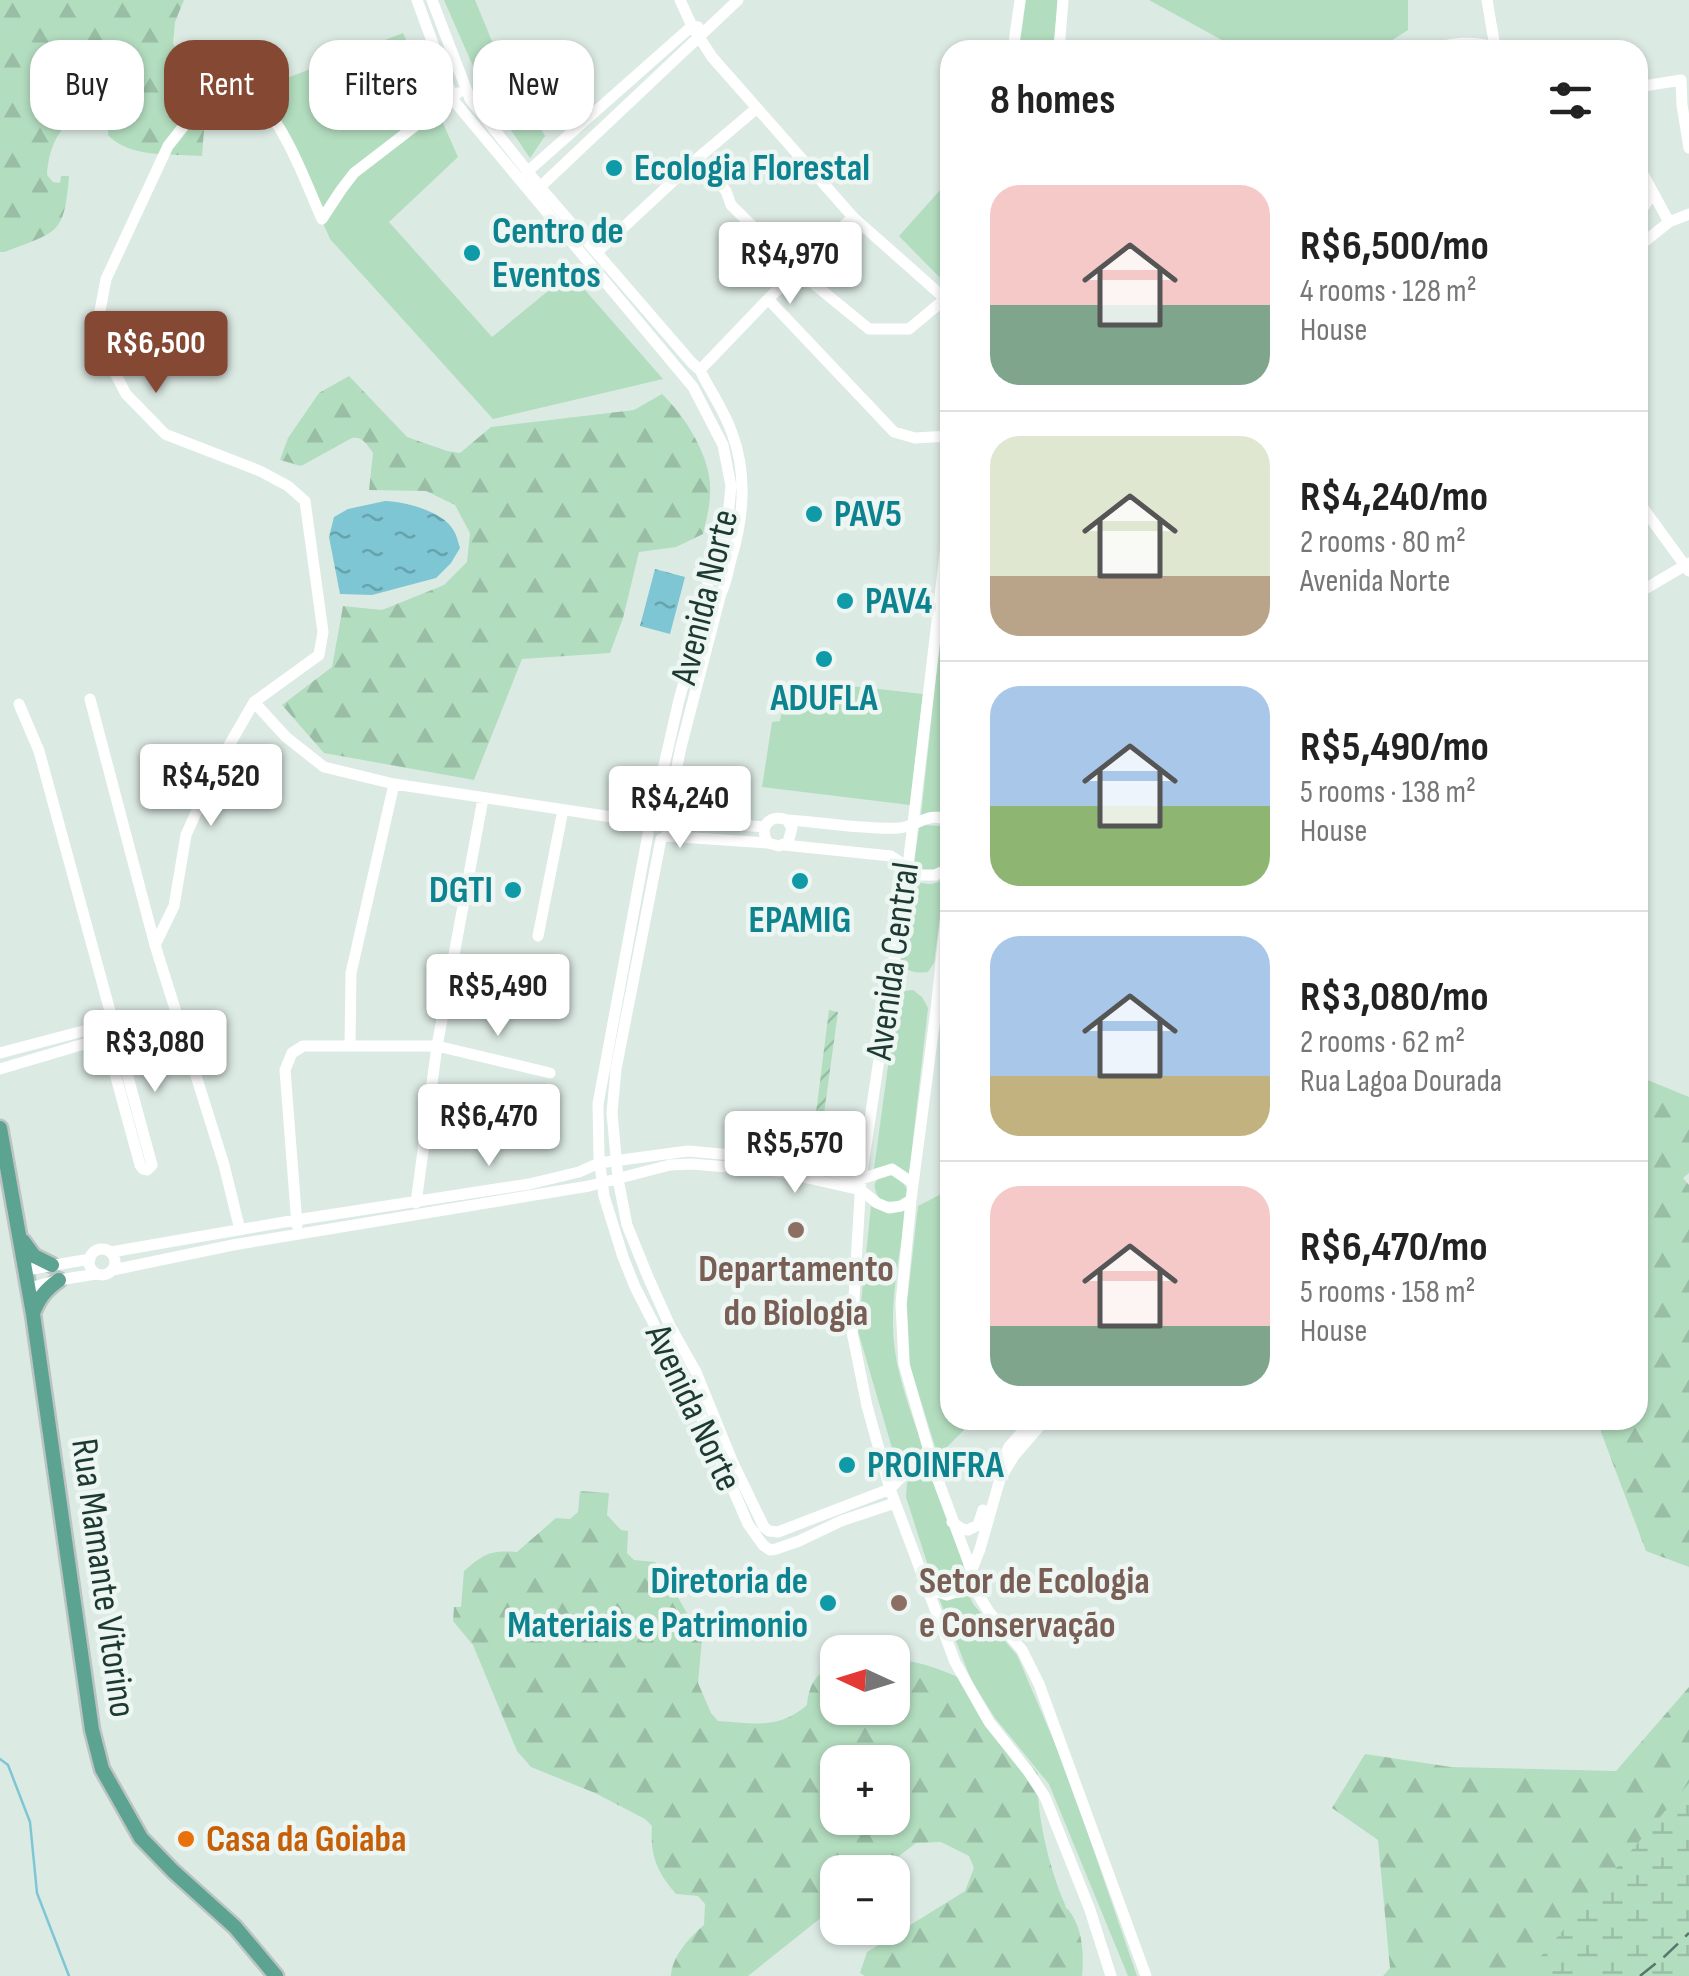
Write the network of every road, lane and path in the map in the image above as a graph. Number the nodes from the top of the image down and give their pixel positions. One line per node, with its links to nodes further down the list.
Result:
1 (417, 0): 9 (street, Avenida Norte)
2 (432, 0): 14 (street, Avenida Norte)
3 (680, 0): 8 (street)
4 (738, 0): 8 (street)
5 (1020, 0): 10 (street)
6 (1064, 0): 11 (street)
7 (1487, 0): 12 (street)
8 (695, 32): 17 (street); 18 (street); 19 (street)
9 (431, 40)
10 (1014, 40)
11 (1061, 40)
12 (1494, 40)
13 (1648, 85): 21 (street)
14 (465, 87): 15 (street); 23 (street, Avenida Norte)
15 (453, 96)
16 (453, 98): 38 (street, Avenida Norte)
17 (603, 105): 19 (street); 23 (street)
18 (757, 108): 22 (street); 29 (street)
19 (614, 117): 25 (street)
20 (409, 130): 48 (street)
21 (1689, 148)
22 (698, 158): 32 (street); 33 (street)
23 (527, 172): 25 (street, Avenida Norte)
24 (1648, 185): 26 (street)
25 (540, 187): 32 (street, Avenida Norte)
26 (1652, 192): 27 (street); 30 (street)
27 (1648, 199)
28 (1689, 214): 30 (street)
29 (853, 217): 33 (street); 34 (street)
30 (1669, 222): 31 (street)
31 (1648, 240)
32 (598, 252): 37 (street, Avenida Norte)
33 (798, 270): 35 (street); 36 (street)
34 (940, 294)
35 (768, 300): 37 (street); 40 (street)
36 (940, 307)
37 (699, 370): 38 (street); 39 (street); 43 (street, Avenida Norte)
38 (683, 375): 39 (street, Avenida Norte)
39 (692, 387): 43 (street, Avenida Norte)
40 (940, 437)
41 (1648, 514): 42 (street)
42 (1688, 567): 44 (street)
43 (720, 576): 45 (street, Avenida Norte)
44 (1648, 589)
45 (714, 592): 53 (street, Avenida Norte); 56 (street, Avenida Norte)
46 (940, 613): 57 (street, Avenida Central)
47 (90, 699): 65 (street)
48 (254, 702): 50 (street); 65 (street)
49 (19, 704): 67 (street)
50 (394, 784): 51 (street); 69 (street)
51 (483, 799): 52 (street); 70 (street)
52 (562, 810): 56 (street); 64 (street)
53 (668, 817): 56 (street); 58 (street); 59 (street)
54 (940, 818): 57 (street)
55 (787, 820): 57 (street); 58 (street); 61 (street)
56 (649, 823): 59 (street); 77 (street, Avenida Norte)
57 (913, 824): 62 (street, Avenida Central)
58 (764, 827): 60 (street)
59 (664, 837): 60 (street); 76 (street, Avenida Norte)
60 (768, 842): 61 (street)
61 (784, 845): 62 (street)
62 (908, 866): 63 (street); 82 (street, Avenida Central)
63 (940, 874)
64 (538, 936)
65 (155, 946): 87 (street)
66 (940, 972): 81 (street, Avenida Central)
67 (110, 1030): 67 (street); 68 (street); 72 (street)
68 (27, 1046): 71 (street); 72 (street)
69 (350, 1046): 70 (street); 86 (street)
70 (437, 1046): 74 (street); 85 (street)
71 (0, 1053)
72 (30, 1060): 73 (street)
73 (0, 1069)
74 (550, 1073)
75 (0, 1128): 83 (main road, Rua Mamante Vitorino)
76 (617, 1161): 77 (street); 79 (street, Avenida Norte); 82 (street)
77 (600, 1163): 80 (street, Avenida Norte); 85 (street)
78 (0, 1168): 83 (street)
79 (618, 1179): 80 (street); 82 (street); 102 (street, Avenida Norte)
80 (602, 1183): 88 (street); 103 (street, Avenida Norte)
81 (914, 1183): 82 (street); 84 (street, Avenida Central)
82 (861, 1184): 84 (street); 102 (street, Avenida Central)
83 (11, 1190): 89 (main road, Rua Mamante Vitorino)
84 (911, 1200): 101 (street, Avenida Central)
85 (416, 1203): 86 (street)
86 (296, 1220): 87 (street); 88 (street)
87 (240, 1230): 90 (street)
88 (297, 1234): 94 (street)
89 (20, 1237): 92 (main road); 93 (main road, Rua Mamante Vitorino)
90 (111, 1252): 91 (street); 94 (street)
91 (90, 1259): 92 (street); 95 (street)
92 (52, 1264): 93 (street)
93 (26, 1270): 97 (main road, Rua Mamante Vitorino)
94 (113, 1270): 95 (street)
95 (96, 1274): 96 (street)
96 (58, 1280): 97 (street); 98 (main road)
97 (29, 1288): 98 (main road, Rua Mamante Vitorino)
98 (33, 1314): 107 (main road, Rua Mamante Vitorino)
99 (1023, 1430): 104 (street)
100 (1036, 1430): 105 (street)
101 (935, 1472): 102 (street); 104 (street, Avenida Central)
102 (890, 1488): 103 (street, Avenida Central)
103 (895, 1503): 106 (street, Avenida Central)
104 (952, 1522): 105 (street, Avenida Central)
105 (971, 1569): 106 (street); 109 (street, Avenida Central)
106 (929, 1589): 108 (street, Avenida Central)
107 (276, 1976)
108 (1111, 1976)
109 (1146, 1976)

